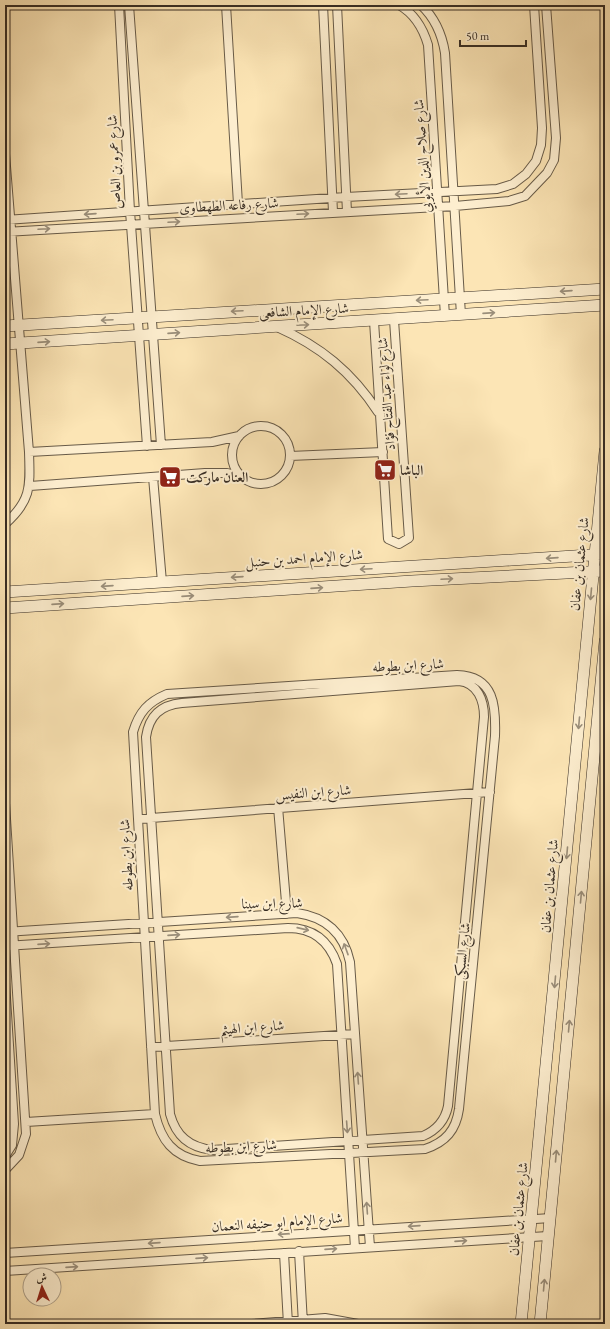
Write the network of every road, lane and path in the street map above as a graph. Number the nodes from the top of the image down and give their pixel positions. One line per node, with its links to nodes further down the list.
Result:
1 (119, 5): 21 (street, شارع عمرو بن العاص)
2 (129, 5): 20 (street, شارع عمرو بن العاص)
3 (226, 5): 17 (street)
4 (323, 5): 16 (street)
5 (337, 5): 15 (street)
6 (400, 5): 14 (street, شارع صلاح الدين الأيوبي)
7 (421, 5): 13 (street)
8 (534, 5): 11 (street, شارع رفاعه الطهطاوى)
9 (546, 5): 10 (street, شارع رفاعه الطهطاوى)
10 (554, 99): 11 (street); 18 (street, شارع رفاعه الطهطاوى)
11 (540, 100): 13 (street, شارع رفاعه الطهطاوى)
12 (5, 154): 24 (street)
13 (454, 192): 14 (street, شارع رفاعه الطهطاوى); 18 (street)
14 (438, 193): 15 (street, شارع رفاعه الطهطاوى, one-way to 15); 19 (street, شارع صلاح الدين الأيوبي)
15 (346, 197): 16 (street, شارع رفاعه الطهطاوى); 23 (street)
16 (332, 198): 17 (street, شارع رفاعه الطهطاوى); 22 (street)
17 (238, 204): 20 (street, شارع رفاعه الطهطاوى)
18 (455, 206): 19 (street, شارع رفاعه الطهطاوى); 29 (street)
19 (438, 207): 23 (street, شارع رفاعه الطهطاوى); 30 (street, شارع صلاح الدين الأيوبي)
20 (143, 211): 21 (street, شارع رفاعه الطهطاوى); 26 (street, شارع عمرو بن العاص)
21 (130, 212): 24 (street, شارع رفاعه الطهطاوى, one-way to 24); 25 (street, شارع عمرو بن العاص)
22 (333, 212): 23 (street, شارع رفاعه الطهطاوى); 26 (street, شارع رفاعه الطهطاوى, one-way to 22)
23 (346, 212)
24 (8, 220): 27 (street)
25 (131, 224): 26 (street, شارع رفاعه الطهطاوى); 27 (street, شارع رفاعه الطهطاوى, one-way to 25); 35 (street, شارع عمرو بن العاص)
26 (144, 224): 33 (street, شارع عمرو بن العاص)
27 (8, 231): 38 (street)
28 (605, 288): 29 (street, شارع الإمام الشافعى, one-way to 29)
29 (460, 298): 30 (street, شارع الإمام الشافعى); 32 (street)
30 (444, 299): 33 (street, شارع الإمام الشافعى, one-way to 33); 34 (street, شارع صلاح الدين الأيوبي)
31 (605, 305): 32 (street, شارع الإمام الشافعى, one-way to 31)
32 (461, 315): 34 (street, شارع الإمام الشافعى)
33 (151, 316): 35 (street, شارع الإمام الشافعى); 41 (street, شارع عمرو بن العاص)
34 (445, 316): 36 (street, شارع الإمام الشافعى)
35 (138, 318): 38 (street, شارع الإمام الشافعى, one-way to 38); 42 (street, شارع عمرو بن العاص)
36 (394, 320): 37 (street, شارع الإمام الشافعى); 51 (street, شارع لواء عبد الفتاح فؤاد)
37 (374, 321): 40 (street, شارع الإمام الشافعى, one-way to 37); 45 (street, شارع لواء عبد الفتاح فؤاد)
38 (18, 325): 39 (street, شارع الإمام الشافعى); 44 (street)
39 (5, 326)
40 (276, 326): 41 (street, شارع الإمام الشافعى, one-way to 40); 45 (street)
41 (153, 335): 42 (street, شارع الإمام الشافعى); 47 (street, شارع عمرو بن العاص)
42 (139, 336): 44 (street, شارع الإمام الشافعى, one-way to 42); 48 (street, شارع عمرو بن العاص)
43 (5, 342): 44 (street, شارع الإمام الشافعى)
44 (19, 343): 50 (street)
45 (379, 413): 51 (street, شارع لواء عبد الفتاح فؤاد)
46 (239, 436): 47 (street); 52 (street); 54 (street)
47 (161, 445): 48 (street)
48 (147, 446): 50 (street)
49 (605, 451): 57 (street, شارع عثمان بن عفان)
50 (29, 452): 55 (street)
51 (383, 452): 52 (street)
52 (290, 456): 54 (street)
53 (153, 476): 54 (street); 55 (street); 63 (street)
54 (243, 477)
55 (30, 486): 56 (street)
56 (5, 524)
57 (600, 555): 58 (street, شارع الإمام احمد بن حنبل, one-way to 58); 61 (street, شارع عثمان بن عفان)
58 (411, 567): 59 (street, شارع الإمام احمد بن حنبل); 62 (street)
59 (391, 568): 63 (street, شارع الإمام احمد بن حنبل, one-way to 63); 64 (street)
60 (605, 571): 61 (street)
61 (593, 572): 62 (street, one-way to 61); 106 (street, شارع عثمان بن عفان, one-way to 106)
62 (412, 581): 64 (street)
63 (162, 582): 65 (street, شارع الإمام احمد بن حنبل, one-way to 65)
64 (392, 582): 67 (street, one-way to 64)
65 (36, 590): 66 (street, شارع الإمام احمد بن حنبل); 67 (street)
66 (5, 592)
67 (36, 606): 68 (street)
68 (5, 608)
69 (605, 641): 107 (street, one-way to 69)
70 (318, 683): 71 (street, شارع ابن بطوطه); 73 (street); 80 (street, شارع ابن بطوطه)
71 (481, 683): 74 (street, شارع السبكى)
72 (475, 689): 73 (street, شارع ابن بطوطه); 75 (street, شارع السبكى)
73 (318, 692): 79 (street, شارع ابن بطوطه)
74 (490, 792): 75 (street, شارع ابن النفيس); 103 (street, شارع السبكى)
75 (477, 793): 77 (street, شارع ابن النفيس); 100 (street, شارع السبكى)
76 (5, 803): 78 (street)
77 (278, 807): 79 (street, شارع ابن النفيس); 82 (street)
78 (6, 818): 81 (street)
79 (150, 818): 80 (street, شارع ابن النفيس); 83 (street, شارع ابن بطوطه)
80 (138, 819): 84 (street, شارع ابن بطوطه)
81 (6, 827): 85 (street)
82 (287, 914): 83 (street, شارع ابن سينا, one-way to 83); 91 (street, شارع ابن سينا, one-way to 82)
83 (157, 922): 84 (street, شارع ابن سينا); 86 (street, شارع ابن بطوطه)
84 (143, 923): 85 (street, شارع ابن سينا); 87 (street, شارع ابن بطوطه)
85 (9, 932): 89 (street)
86 (158, 936): 87 (street, شارع ابن سينا); 92 (street, شارع ابن سينا, one-way to 92); 93 (street, شارع ابن بطوطه)
87 (144, 937): 89 (street, شارع ابن سينا, one-way to 87); 94 (street, شارع ابن بطوطه)
88 (5, 946): 89 (street, شارع ابن سينا)
89 (14, 946): 95 (street)
90 (5, 982): 96 (street)
91 (355, 1034): 92 (street, شارع ابن الهيثم); 100 (street, شارع ابن سينا, one-way to 91)
92 (341, 1035): 93 (street, شارع ابن الهيثم); 101 (street, شارع ابن سينا, one-way to 101)
93 (165, 1046): 94 (street, شارع ابن الهيثم); 101 (street, شارع ابن بطوطه)
94 (151, 1047): 98 (street, شارع ابن بطوطه)
95 (21, 1050): 96 (street); 97 (street)
96 (7, 1057): 97 (street); 104 (street)
97 (22, 1061): 99 (street)
98 (155, 1114): 99 (street); 102 (street, شارع ابن بطوطه)
99 (26, 1122): 105 (street)
100 (362, 1140): 101 (street, شارع ابن بطوطه); 103 (street, شارع ابن سينا)
101 (348, 1141): 102 (street, شارع ابن سينا)
102 (349, 1153): 103 (street, شارع ابن بطوطه); 108 (street, شارع ابن سينا)
103 (363, 1153): 109 (street, شارع ابن سينا, one-way to 103)
104 (5, 1156)
105 (5, 1170)
106 (532, 1218): 107 (street, شارع الإمام ابو حنيفه النعمان); 109 (street, شارع الإمام ابو حنيفه النعمان, one-way to 109); 111 (street, شارع عثمان بن عفان)
107 (551, 1218): 110 (street)
108 (354, 1229): 109 (street, شارع الإمام ابو حنيفه النعمان); 113 (street, شارع ابن سينا); 115 (street, شارع الإمام ابو حنيفه النعمان, one-way to 115)
109 (369, 1229): 112 (street, شارع ابن سينا)
110 (548, 1236): 111 (street); 123 (street, one-way to 110)
111 (530, 1237): 112 (street, one-way to 111); 122 (street, شارع عثمان بن عفان)
112 (370, 1247): 113 (street)
113 (355, 1248): 114 (street, one-way to 113)
114 (299, 1251): 116 (street); 118 (street)
115 (5, 1253)
116 (284, 1253): 117 (street, one-way to 116); 119 (street)
117 (5, 1271)
118 (303, 1322): 119 (street); 121 (street)
119 (288, 1323): 120 (street)
120 (252, 1324)
121 (358, 1324)
122 (521, 1324)
123 (540, 1324)

